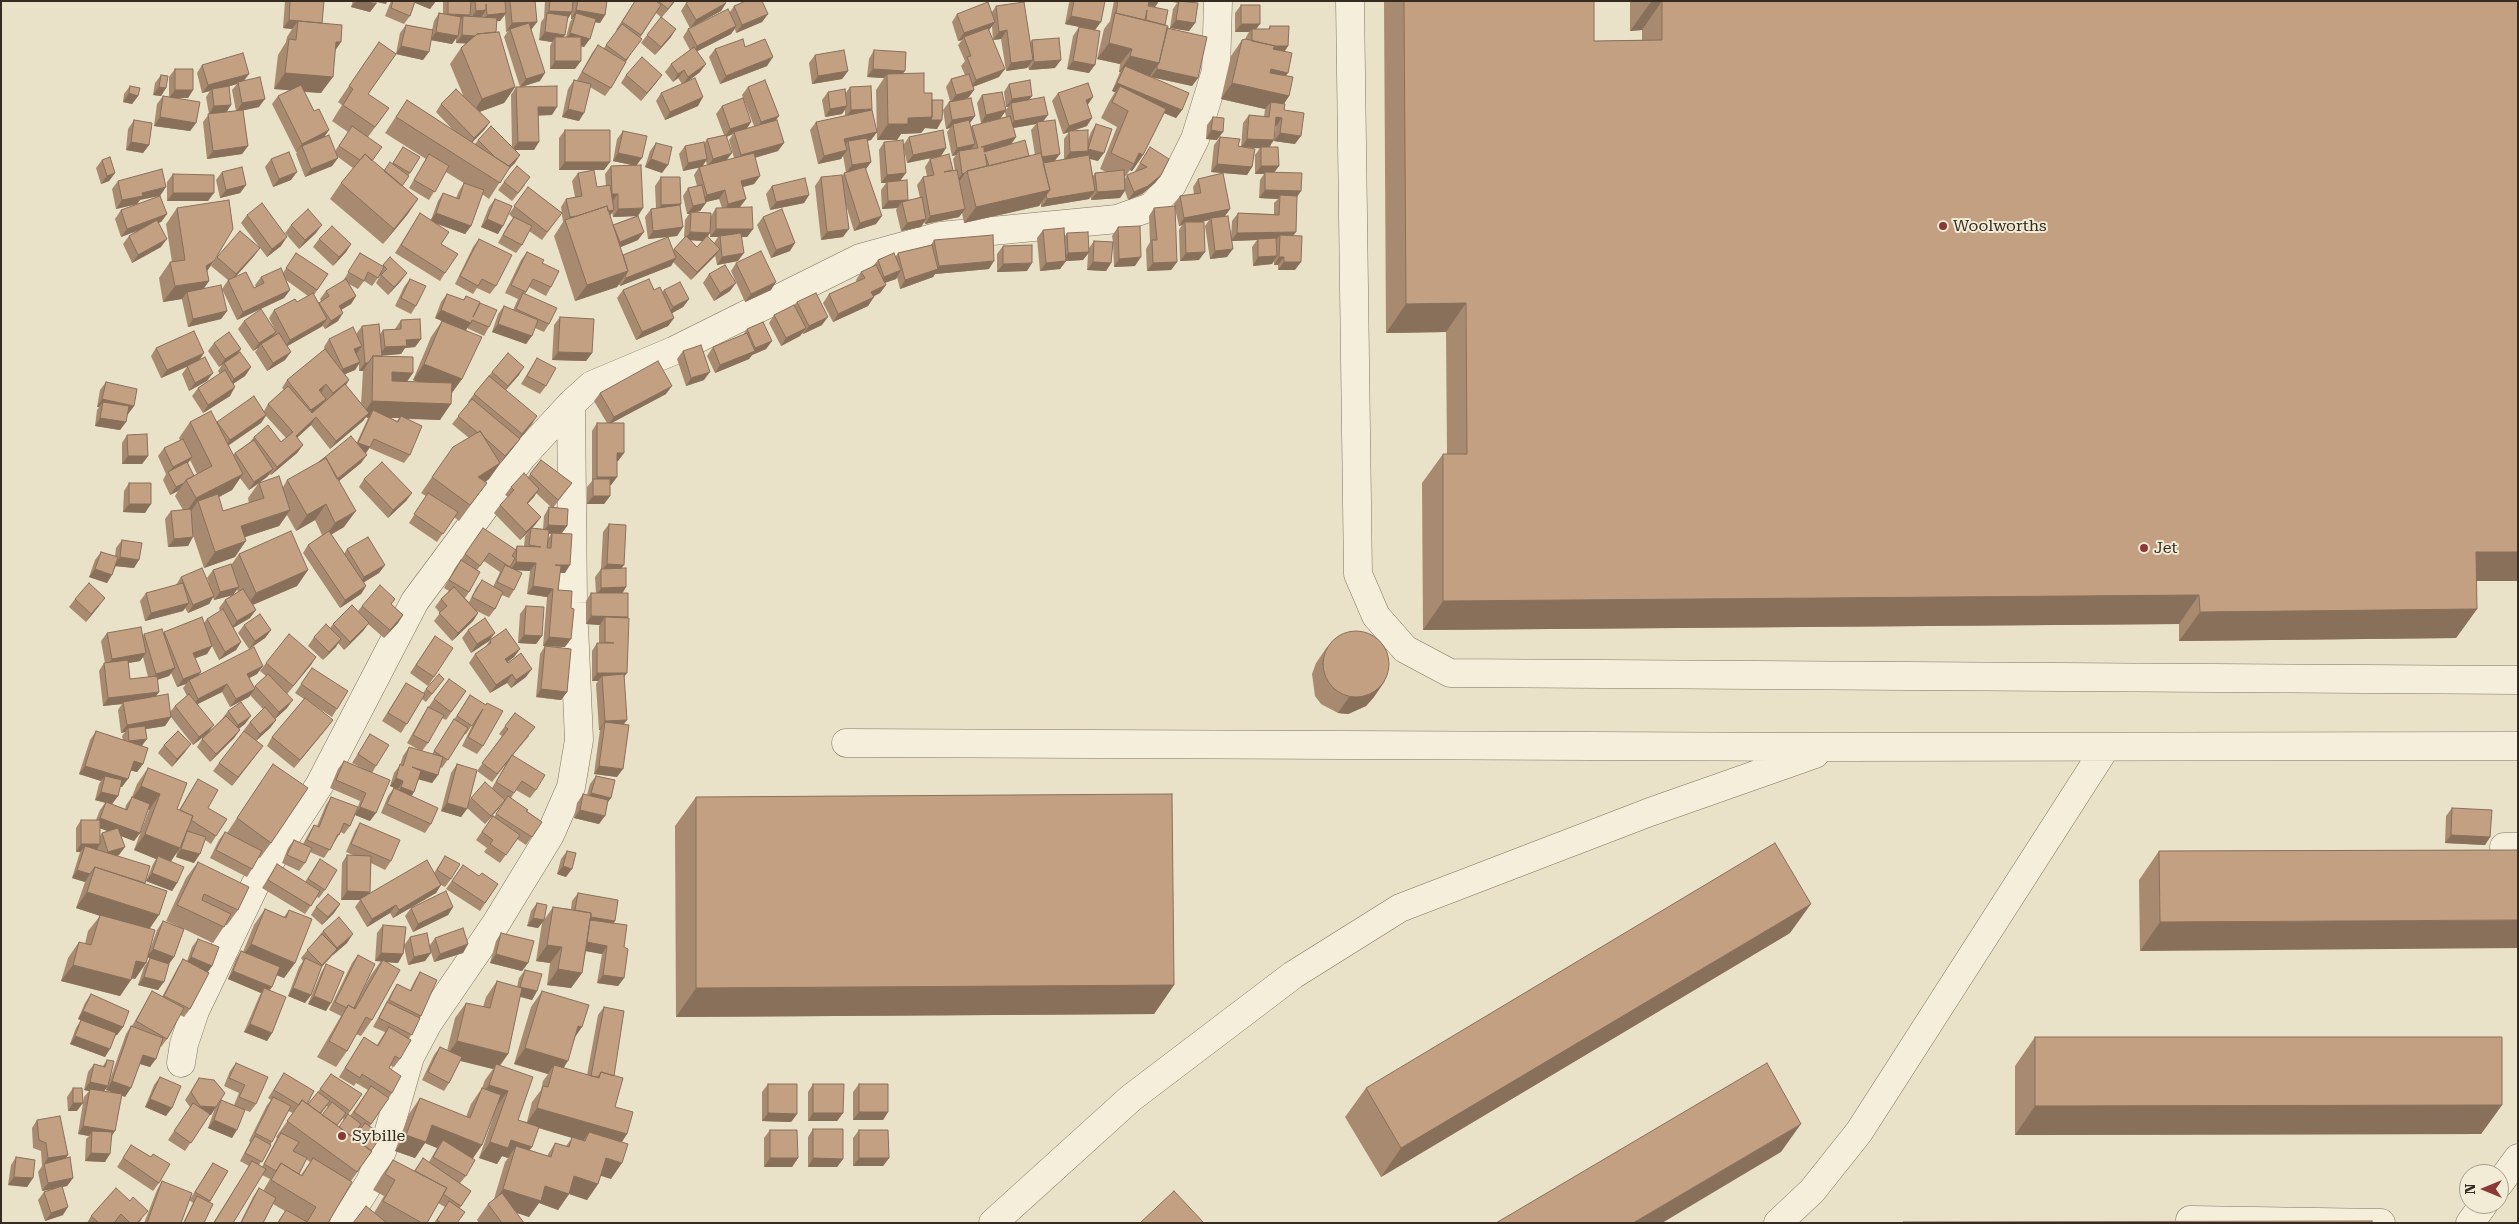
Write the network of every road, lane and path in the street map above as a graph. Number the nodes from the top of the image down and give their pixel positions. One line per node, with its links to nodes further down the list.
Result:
1 (1218, 1): 3 (street)
2 (1350, 1): 4 (street)
3 (571, 404): 9 (street); 13 (street)
4 (2518, 680)
5 (846, 743): 7 (street)
6 (2518, 746): 8 (street)
7 (1836, 747): 8 (street); 14 (street)
8 (2106, 747): 15 (street)
9 (181, 1063)
10 (2518, 1158): 11 (street)
11 (2509, 1170)
12 (2190, 1220): 16 (street)
13 (344, 1223)
14 (993, 1223)
15 (1778, 1223)
16 (2381, 1223)

